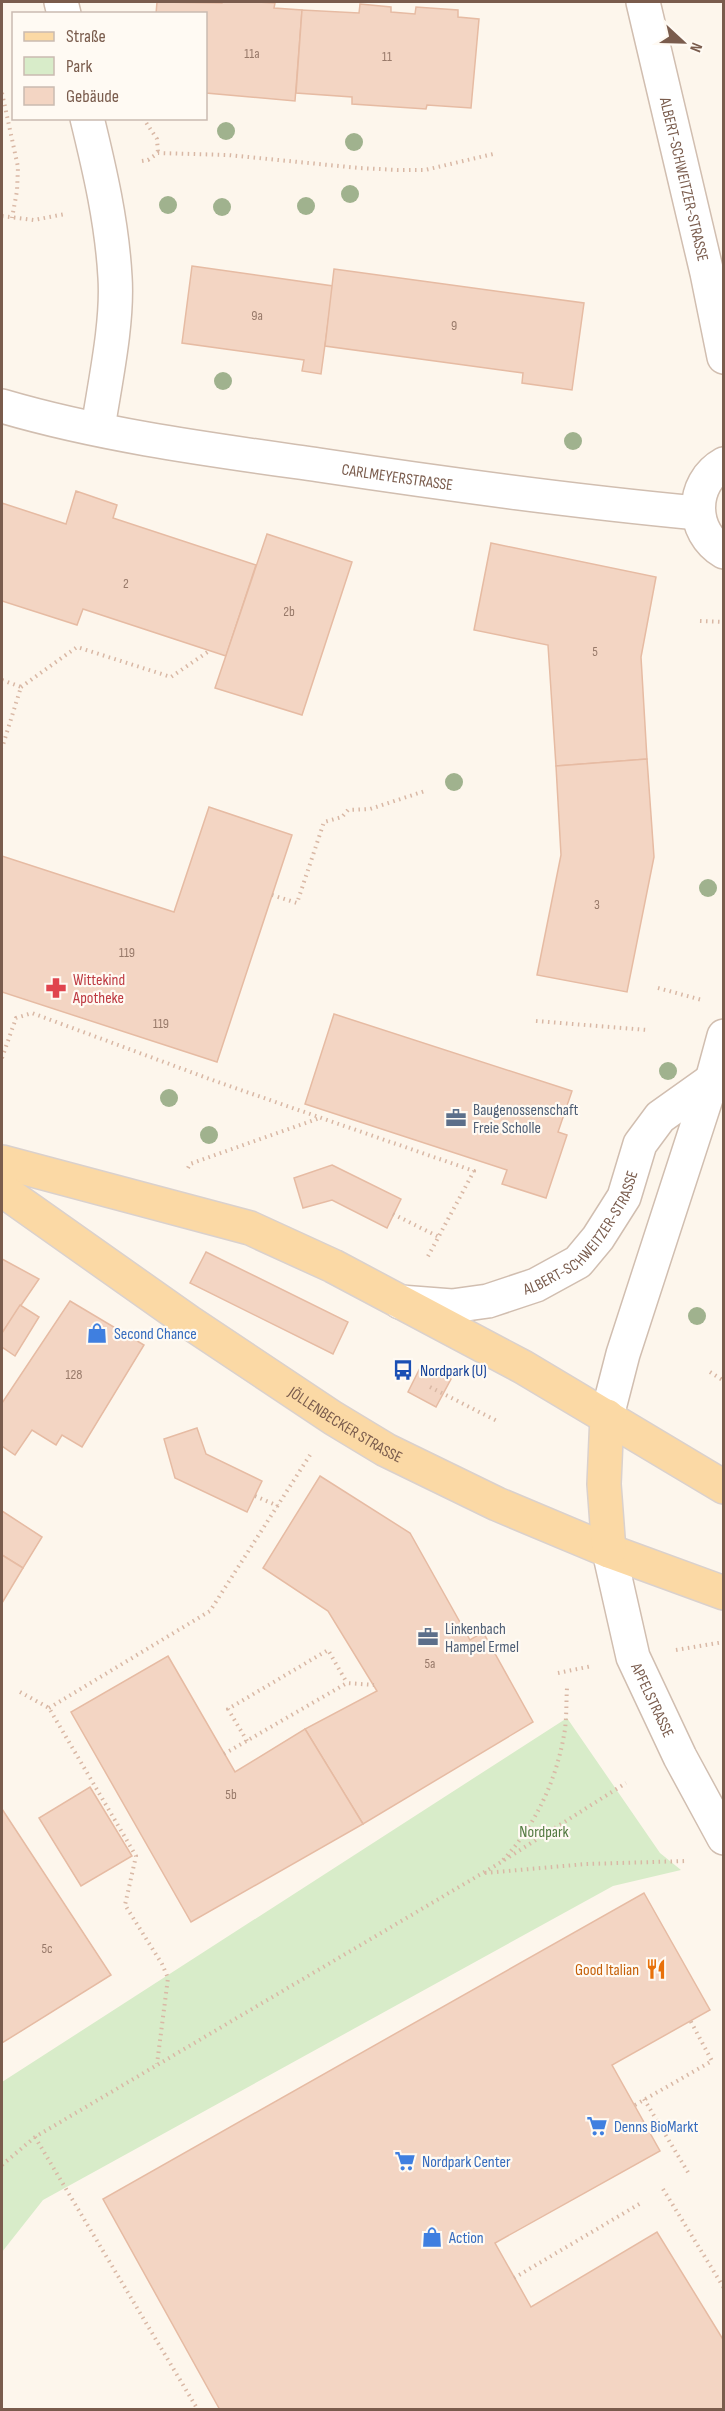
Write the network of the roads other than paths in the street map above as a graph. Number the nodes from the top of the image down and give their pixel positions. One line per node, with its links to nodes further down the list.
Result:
1 (643, 2): 3 (street, ALBERT-SCHWEITZER-STRASSE)
2 (87, 120): 5 (street)
3 (723, 357)
4 (2, 406): 5 (street, CARLMEYERSTRASSE)
5 (98, 428): 7 (street, CARLMEYERSTRASSE)
6 (723, 464): 7 (street)
7 (698, 513): 8 (street)
8 (723, 552)
9 (723, 1036): 10 (street)
10 (712, 1080): 13 (street, ALBERT-SCHWEITZER-STRASSE); 14 (street)
11 (2, 1162): 13 (main road)
12 (2, 1190): 16 (main road, JÖLLENBECKER STRASSE)
13 (400, 1302): 14 (main road)
14 (607, 1416): 15 (main road); 16 (main road)
15 (723, 1487)
16 (609, 1551): 17 (main road, JÖLLENBECKER STRASSE); 18 (street, APFELSTRASSE)
17 (723, 1593)
18 (723, 1838)

